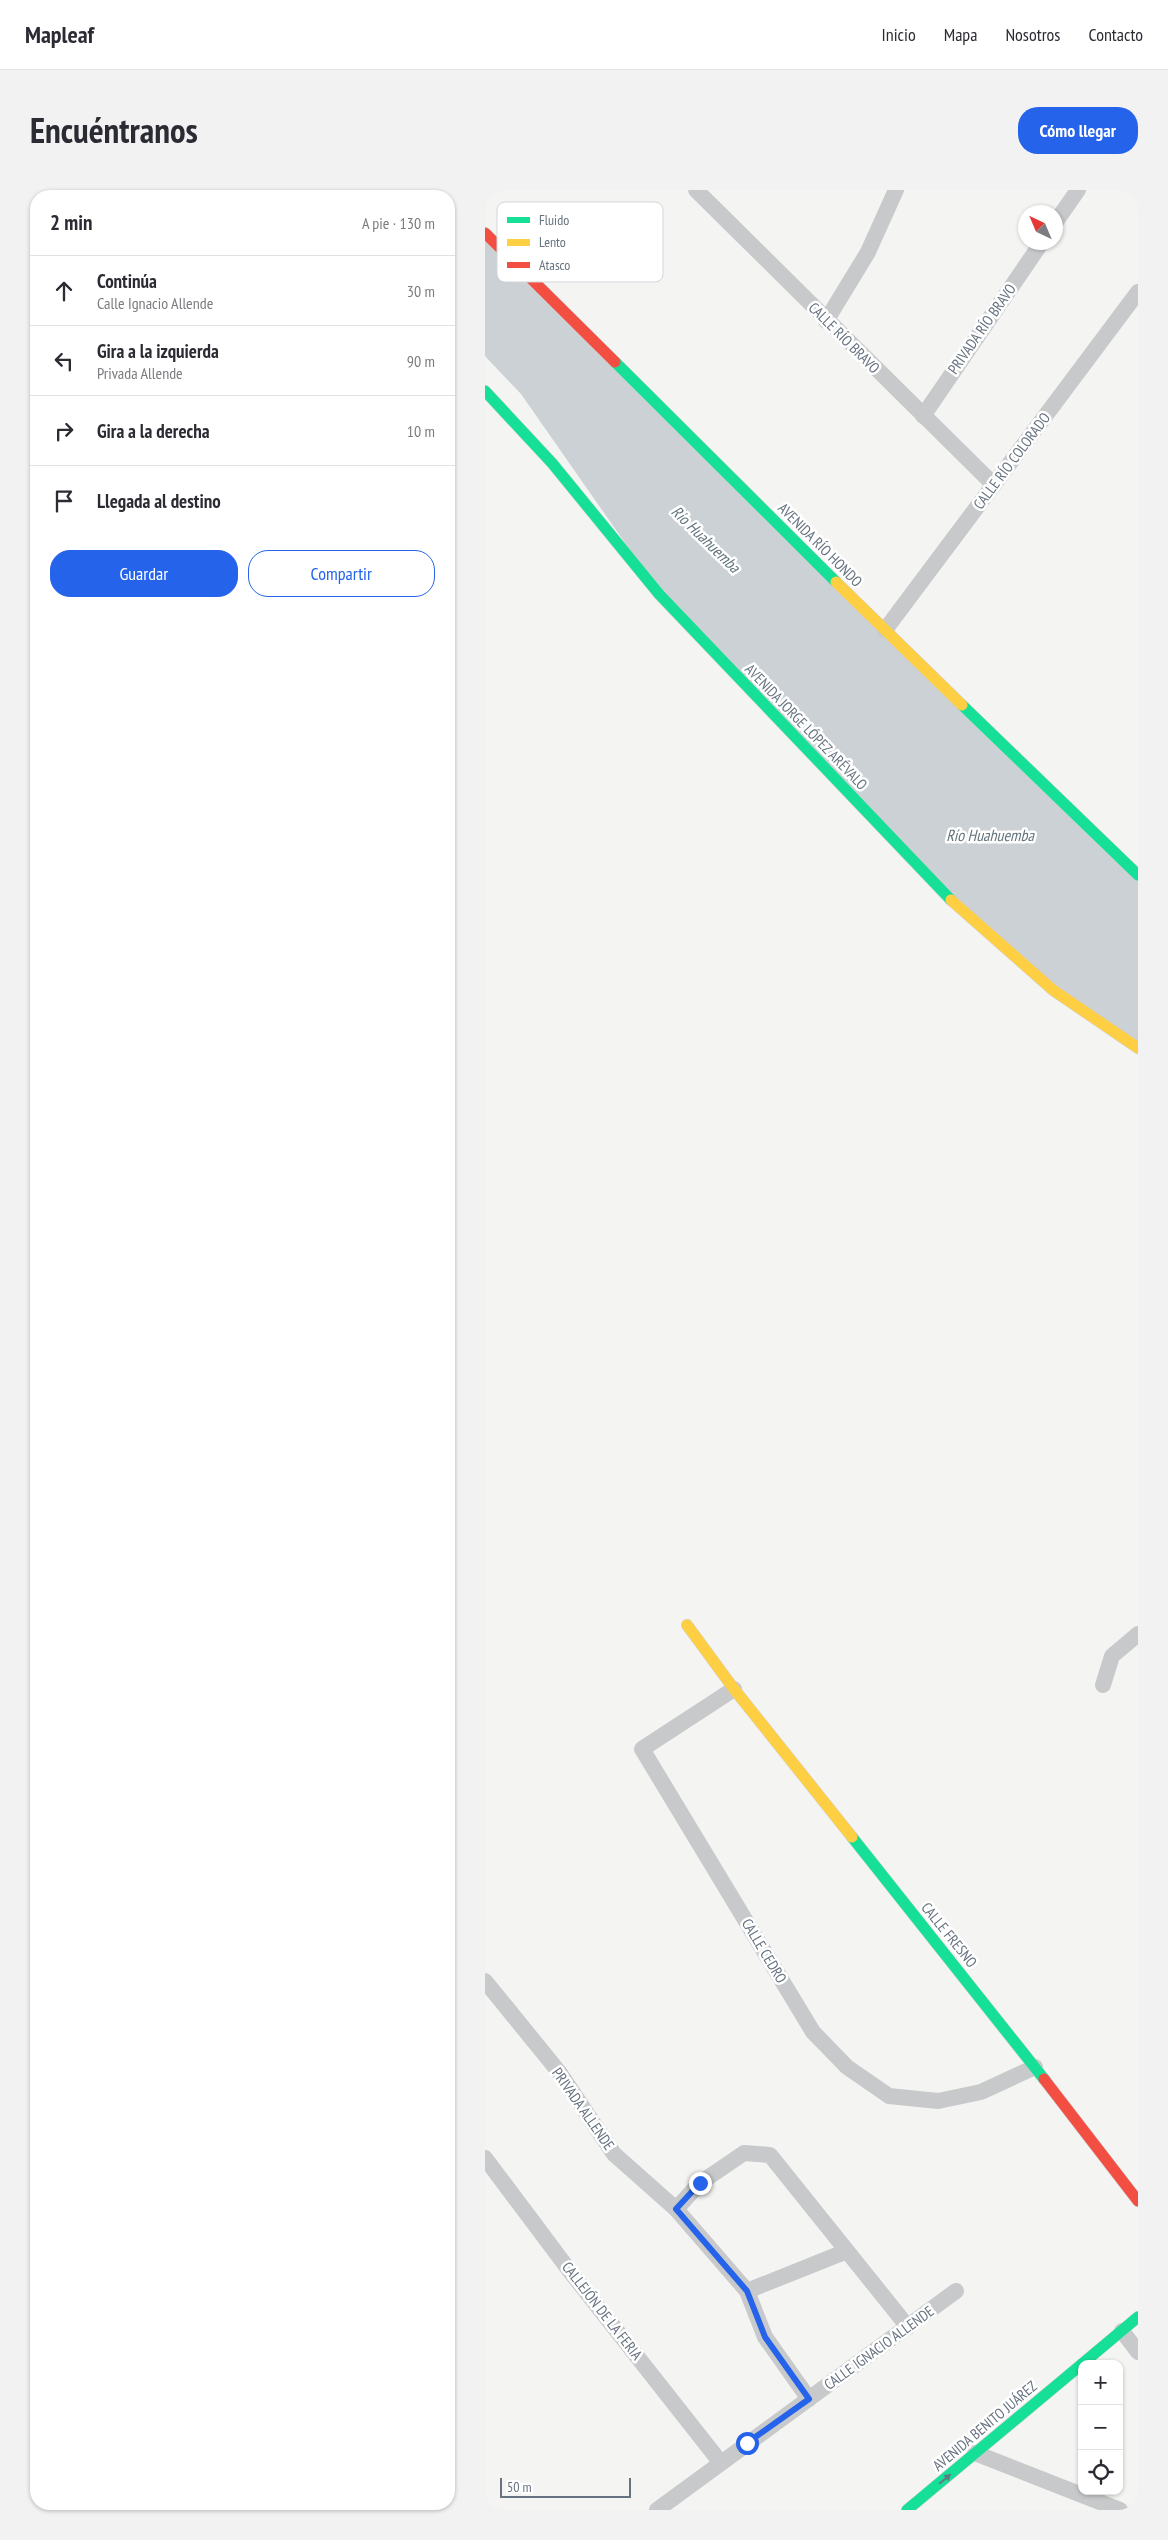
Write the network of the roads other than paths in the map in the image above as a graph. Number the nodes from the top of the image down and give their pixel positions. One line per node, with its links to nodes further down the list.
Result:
1 (696, 190): 10 (street, CALLE RÍO BRAVO)
2 (896, 190): 10 (street)
3 (1078, 190): 4 (street)
4 (1063, 212)
5 (485, 233): 6 (street, AVENIDA RÍO HONDO)
6 (497, 245)
7 (1037, 250): 12 (street, PRIVADA RÍO BRAVO)
8 (534, 282): 14 (street, AVENIDA RÍO HONDO)
9 (1138, 292): 13 (street, CALLE RÍO COLORADO)
10 (826, 321): 12 (street, CALLE RÍO BRAVO)
11 (485, 391): 16 (street, AVENIDA JORGE LÓPEZ ARÉVALO)
12 (923, 416): 13 (street, CALLE RÍO BRAVO)
13 (993, 485): 14 (street, CALLE RÍO COLORADO)
14 (885, 630): 15 (street, AVENIDA RÍO HONDO)
15 (1138, 875)
16 (1138, 1048)
17 (687, 1625): 20 (street, CALLE FRESNO)
18 (1138, 1634): 19 (street)
19 (1103, 1685)
20 (734, 1689): 22 (street, CALLE FRESNO); 22 (street, CALLE CEDRO)
21 (485, 1981): 25 (street, PRIVADA ALLENDE)
22 (1035, 2067): 24 (street, CALLE FRESNO)
23 (485, 2158): 37 (street, CALLEJÓN DE LA FERIA)
24 (1138, 2201)
25 (676, 2209): 26 (street); 27 (street, PRIVADA ALLENDE)
26 (847, 2251): 27 (street); 30 (street)
27 (747, 2291): 35 (street, PRIVADA ALLENDE)
28 (956, 2291): 30 (street, CALLE IGNACIO ALLENDE)
29 (1138, 2317): 31 (street, AVENIDA BENITO JUÁREZ)
30 (907, 2327): 35 (street, CALLE IGNACIO ALLENDE)
31 (1121, 2331): 32 (street); 33 (street, AVENIDA BENITO JUÁREZ)
32 (1138, 2352)
33 (1087, 2360)
34 (1078, 2367): 36 (street, AVENIDA BENITO JUÁREZ)
35 (809, 2399): 37 (street, CALLE IGNACIO ALLENDE)
36 (975, 2454): 39 (street, AVENIDA BENITO JUÁREZ, one-way to 36); 40 (street)
37 (721, 2463): 38 (street, CALLE IGNACIO ALLENDE)
38 (657, 2510)
39 (907, 2510)
40 (1120, 2510)

